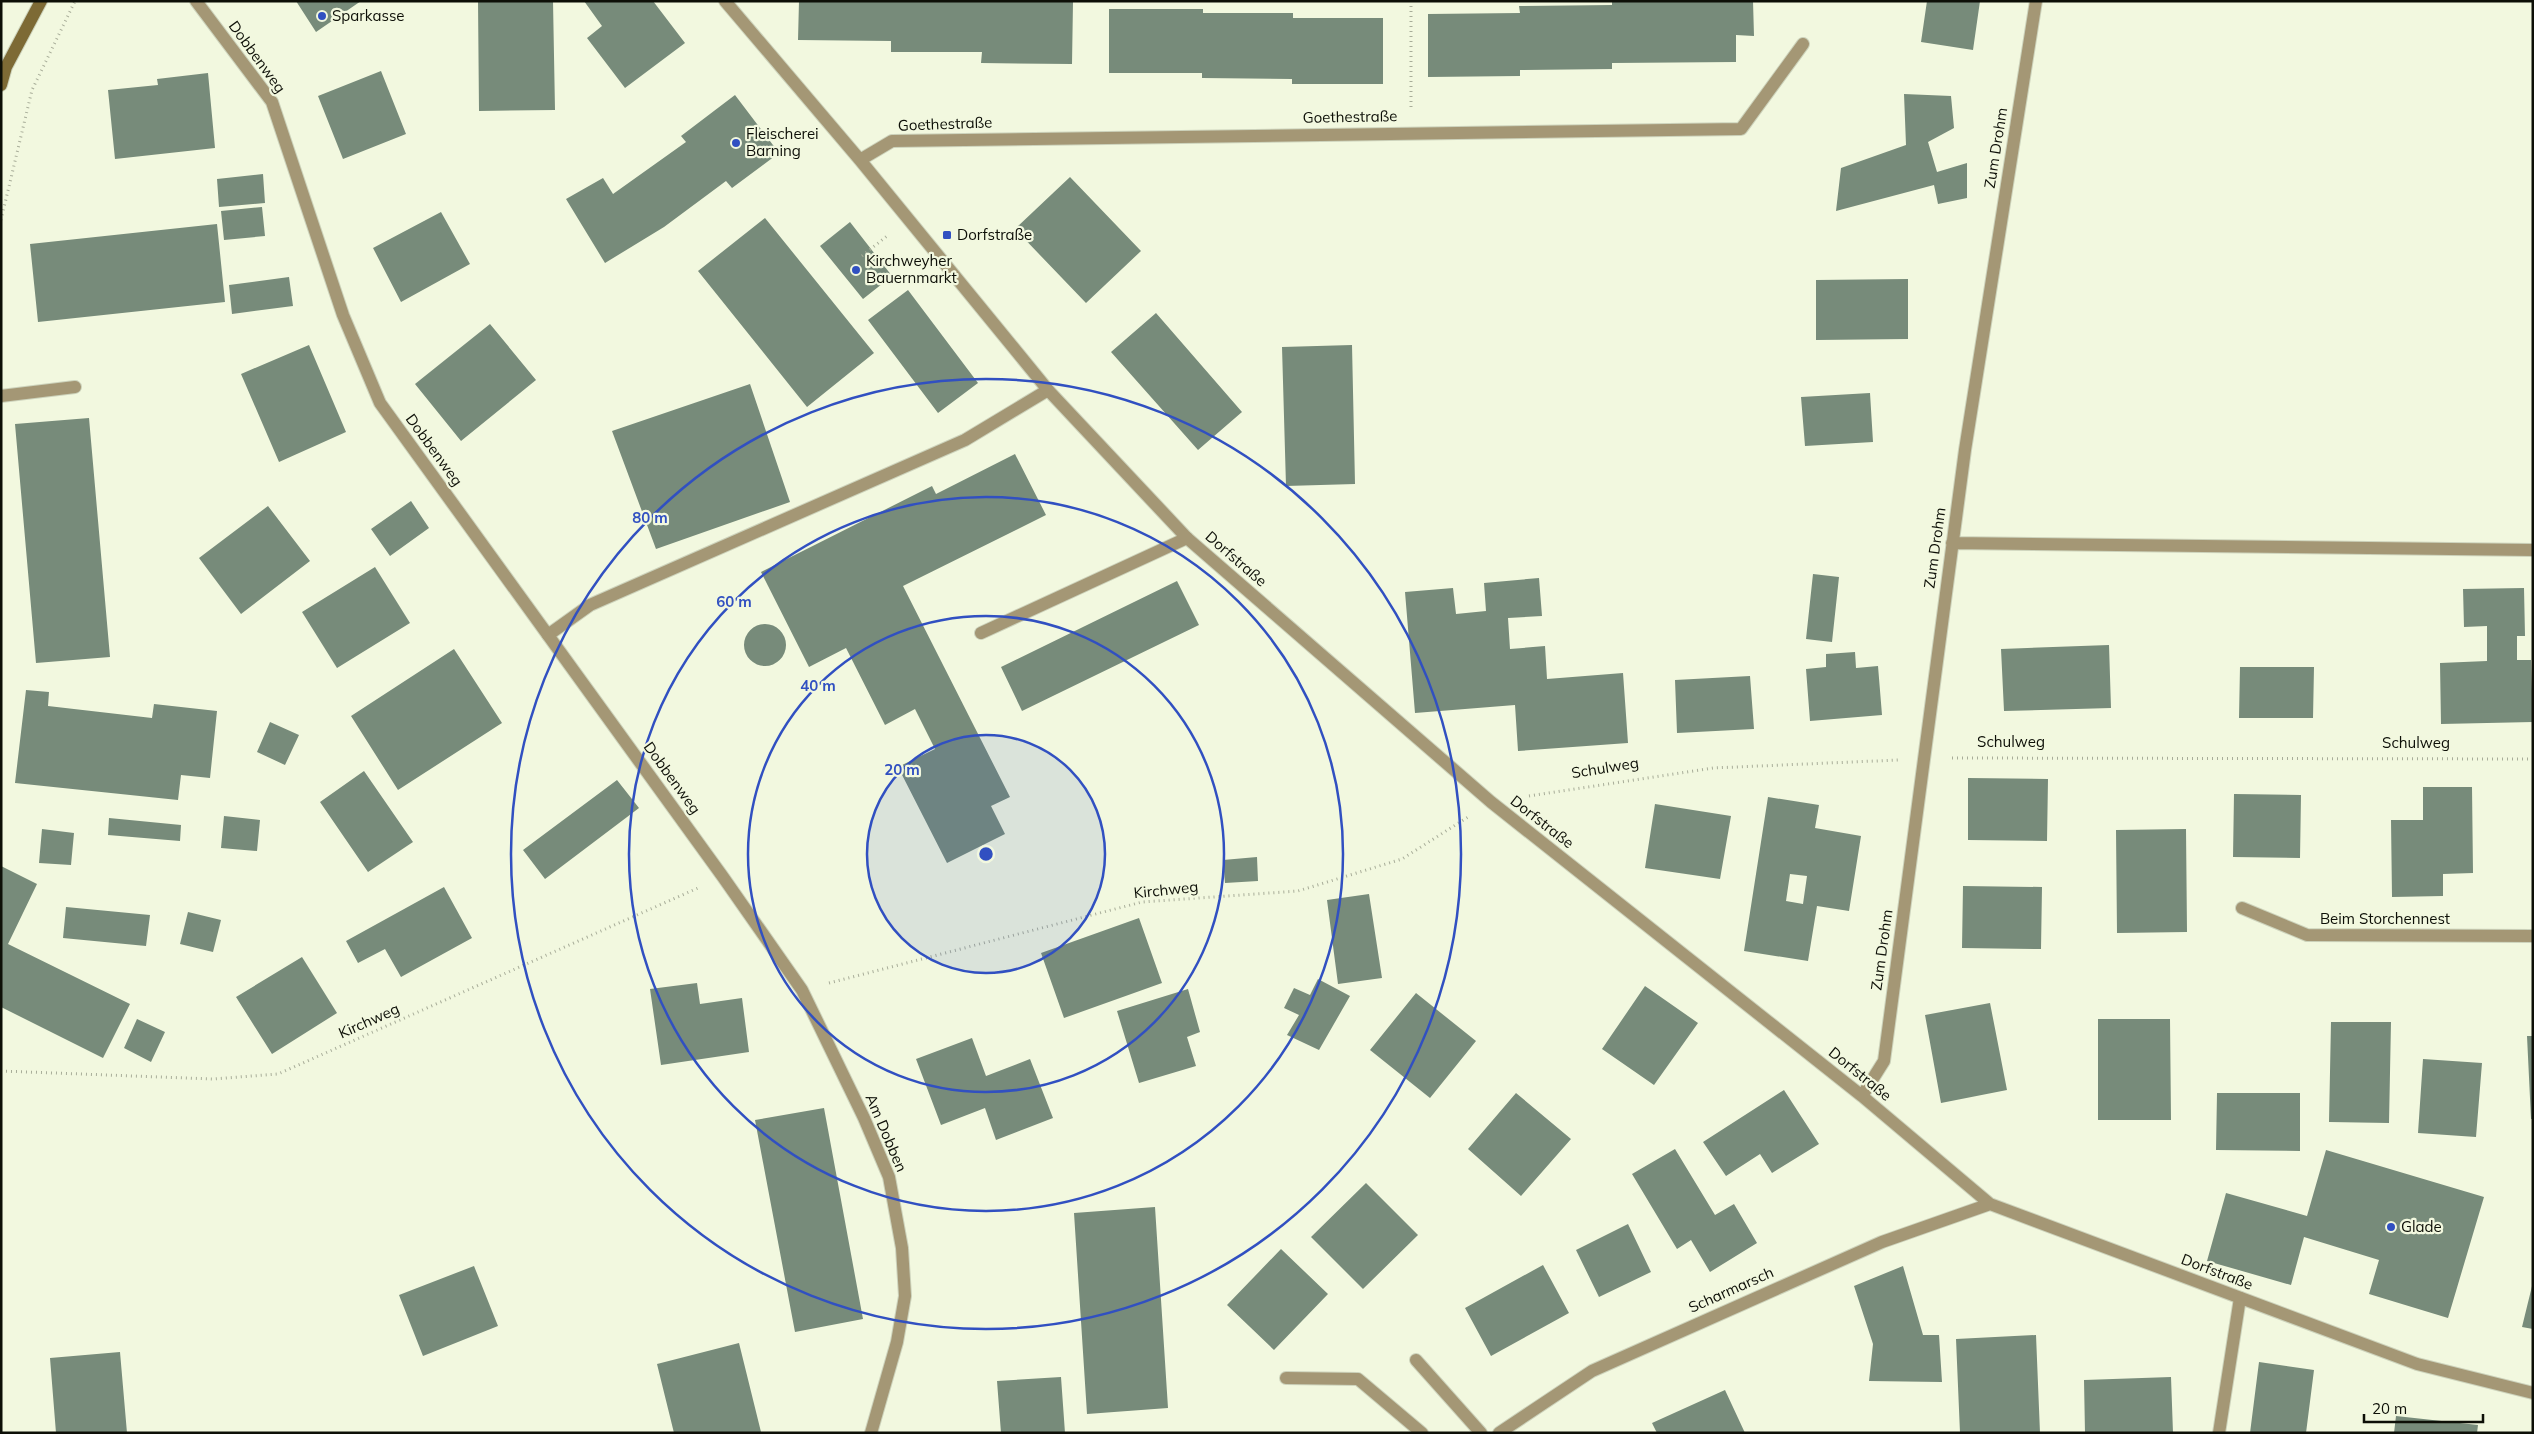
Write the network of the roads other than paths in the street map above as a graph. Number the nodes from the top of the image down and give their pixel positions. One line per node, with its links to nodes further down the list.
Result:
1 (41, 1): 6 (main road)
2 (196, 1): 16 (street, Dobbenweg)
3 (725, 1): 8 (street, Dorfstraße)
4 (2036, 1): 13 (street, Zum Drohm)
5 (1803, 44): 8 (street, Goethestraße)
6 (3, 67): 7 (main road)
7 (1, 85)
8 (860, 160): 10 (street, Dorfstraße)
9 (75, 387): 11 (street)
10 (1048, 390): 12 (street, Dorfstraße); 16 (street)
11 (1, 396)
12 (1187, 538): 15 (street); 20 (street, Dorfstraße)
13 (1952, 543): 14 (street); 20 (street, Zum Drohm)
14 (2533, 550)
15 (981, 632)
16 (548, 635): 17 (street, Dobbenweg)
17 (723, 877): 26 (street, Am Dobben)
18 (2242, 908): 19 (street, Beim Storchennest)
19 (2533, 936)
20 (1862, 1096): 21 (street, Dorfstraße)
21 (1990, 1204): 22 (street, Dorfstraße); 29 (street, Scharmarsch)
22 (2240, 1298): 25 (street, Dorfstraße); 30 (street)
23 (1416, 1360): 28 (street)
24 (1286, 1378): 27 (street)
25 (2533, 1393)
26 (871, 1433)
27 (1422, 1433)
28 (1481, 1433)
29 (1499, 1433)
30 (2219, 1433)

